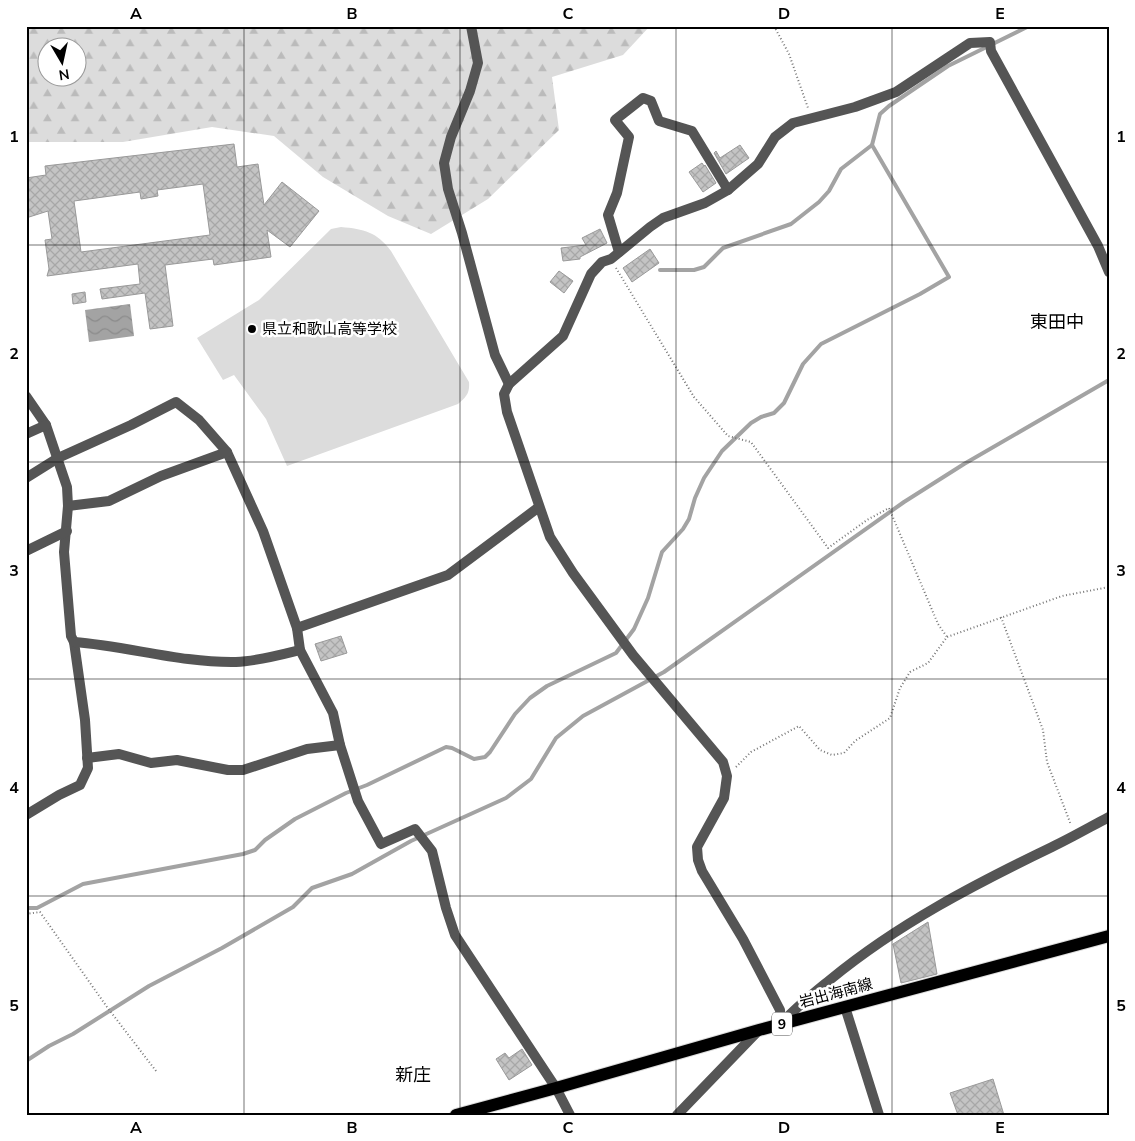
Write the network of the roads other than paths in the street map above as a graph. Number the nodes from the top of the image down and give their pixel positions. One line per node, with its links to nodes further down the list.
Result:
1 (471, 26): 5 (street)
2 (728, 190): 3 (street); 3 (street); 4 (street)
3 (619, 252): 5 (street)
4 (1109, 272)
5 (509, 384): 13 (street)
6 (26, 396): 7 (street)
7 (46, 425): 8 (street); 10 (street)
8 (26, 434)
9 (227, 452): 10 (street); 12 (street); 16 (street)
10 (58, 458): 11 (street); 12 (street)
11 (26, 478)
12 (68, 506): 14 (street)
13 (539, 507): 16 (street); 25 (street)
14 (67, 531): 15 (street); 17 (street)
15 (26, 551)
16 (297, 628): 18 (street)
17 (74, 642): 18 (street); 20 (street)
18 (300, 650): 19 (street)
19 (340, 745): 20 (street); 27 (street)
20 (87, 758): 21 (street)
21 (26, 815)
22 (1109, 817): 25 (street)
23 (1109, 936): 24 (main road, 岩出海南線 / 9)
24 (844, 1007): 25 (main road, 岩出海南線 / 9); 31 (street)
25 (781, 1024): 26 (main road, 岩出海南線 / 9)
26 (760, 1030): 27 (main road, 岩出海南線 / 9); 30 (street)
27 (556, 1088): 28 (main road, 岩出海南線 / 9); 29 (street)
28 (456, 1115)
29 (570, 1115)
30 (677, 1115)
31 (880, 1115)

